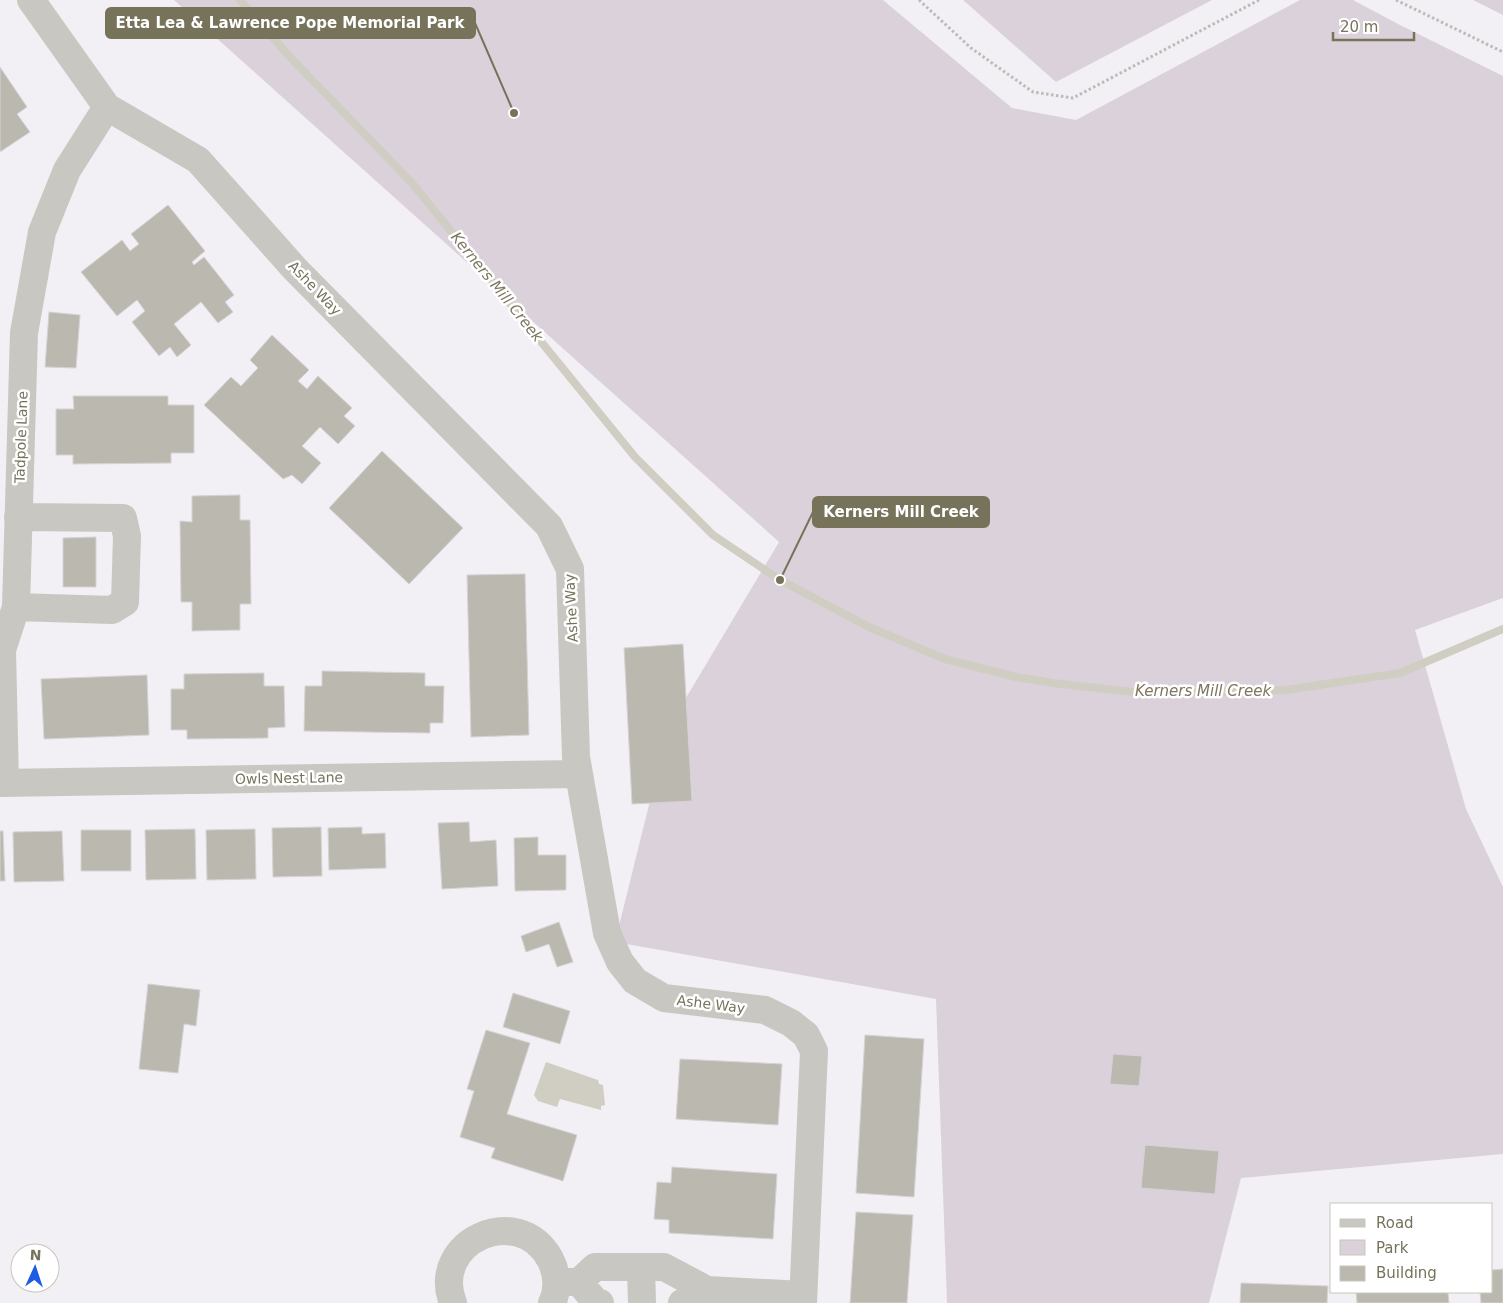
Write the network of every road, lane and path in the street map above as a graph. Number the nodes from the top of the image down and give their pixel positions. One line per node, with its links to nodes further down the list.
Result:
1 (31, 0): 6 (street, Ashe Way)
2 (919, 0): 3 (path)
3 (1259, 0)
4 (1396, 0): 5 (path)
5 (1503, 52)
6 (107, 107): 7 (street, Tadpole Lane); 9 (street, Ashe Way)
7 (18, 518): 8 (street, Tadpole Lane); 8 (street)
8 (16, 607): 10 (street, Tadpole Lane)
9 (579, 774): 10 (street, Owls Nest Lane); 14 (street, Ashe Way)
10 (2, 783)
11 (641, 1267): 12 (street, Ashe Way); 13 (street, Ashe Way); 17 (street)
12 (563, 1289): 15 (street); 16 (street)
13 (707, 1290): 14 (street, Ashe Way); 18 (street)
14 (803, 1299)
15 (454, 1303)
16 (600, 1303)
17 (642, 1303)
18 (682, 1303)

